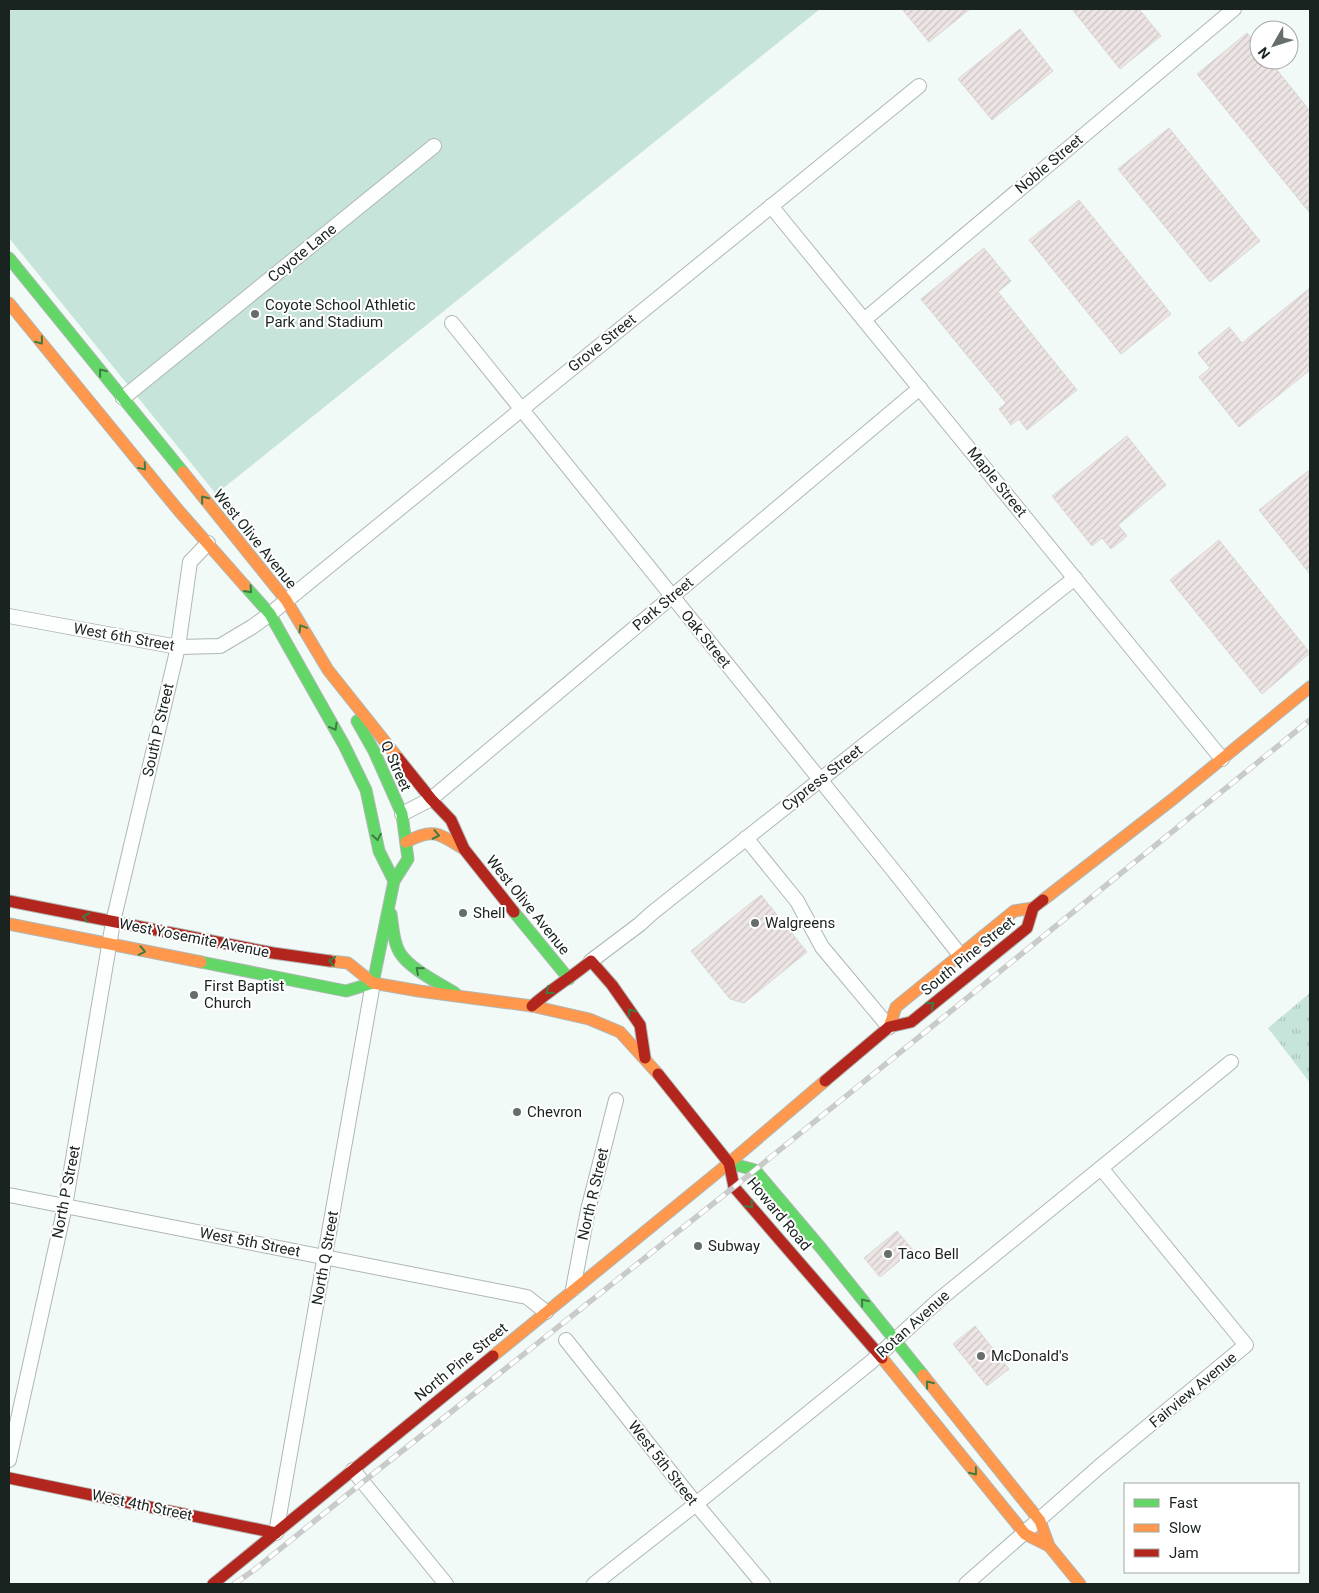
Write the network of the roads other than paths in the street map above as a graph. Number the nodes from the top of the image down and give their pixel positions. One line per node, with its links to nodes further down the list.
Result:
1 (1234, 9): 7 (street, Noble Street)
2 (919, 86): 4 (street, Grove Street)
3 (434, 146): 10 (street, Coyote Lane)
4 (771, 206): 7 (street, Maple Street); 11 (street, Grove Street)
5 (9, 258): 10 (main road, West Olive Avenue, one-way to 5)
6 (9, 303): 12 (main road, one-way to 12)
7 (864, 320): 9 (street, Maple Street)
8 (452, 323): 11 (street, Oak Street)
9 (920, 388): 13 (street, Maple Street); 14 (street, Park Street)
10 (123, 398): 15 (main road, West Olive Avenue, one-way to 10)
11 (521, 409): 14 (street, Oak Street); 15 (street, Grove Street)
12 (208, 543): 16 (main road, one-way to 16); 18 (street, South P Street)
13 (1075, 578): 22 (street, Maple Street); 23 (street, Cypress Street)
14 (672, 596): 23 (street, Oak Street); 24 (street, Park Street)
15 (286, 600): 16 (street, West 6th Street); 19 (main road, West Olive Avenue, one-way to 15)
16 (270, 614): 18 (street, West 6th Street); 21 (main road, one-way to 21)
17 (9, 616): 18 (street, West 6th Street)
18 (178, 647): 33 (street, South P Street)
19 (328, 670): 24 (main road, West Olive Avenue); 25 (main road, Q Street)
20 (1310, 687): 22 (main road, South Pine Street)
21 (344, 745): 25 (main road); 29 (main road, one-way to 29)
22 (1222, 758): 32 (main road, South Pine Street)
23 (820, 780): 26 (street, Cypress Street); 36 (street, Oak Street)
24 (431, 799): 25 (street, Park Street); 28 (main road, West Olive Avenue)
25 (402, 814): 27 (main road, Q Street)
26 (746, 838): 37 (street, Cypress Street); 42 (street)
27 (406, 842): 28 (main road, West Olive Avenue, one-way to 28); 29 (main road, Q Street)
28 (464, 849): 38 (main road, West Olive Avenue)
29 (394, 881): 31 (main road, Q Street)
30 (9, 901): 33 (main road, West Yosemite Avenue, one-way to 30)
31 (390, 904): 39 (main road, Q Street); 40 (main road, one-way to 31)
32 (1030, 908): 36 (main road); 42 (main road, South Pine Street, one-way to 32)
33 (113, 922): 35 (street, North P Street); 39 (main road, West Yosemite Avenue, one-way to 33)
34 (9, 924): 35 (main road, West Yosemite Avenue)
35 (110, 945): 39 (main road, West Yosemite Avenue, one-way to 39); 49 (street, North P Street)
36 (960, 955): 42 (main road)
37 (591, 961): 38 (main road, Cypress Street); 43 (main road, one-way to 37)
38 (569, 979): 41 (main road, Cypress Street, one-way to 41)
39 (373, 983): 40 (main road, West Yosemite Avenue); 50 (street, North Q Street)
40 (460, 996): 41 (main road, West Yosemite Avenue)
41 (532, 1006): 43 (main road, West Yosemite Avenue)
42 (893, 1026): 46 (main road, South Pine Street)
43 (645, 1058): 46 (main road)
44 (1231, 1062): 47 (street, Rotan Avenue)
45 (616, 1100): 51 (street, North R Street)
46 (729, 1163): 51 (main road, North Pine Street); 54 (main road, Howard Road, one-way to 46); 55 (main road, Howard Road, one-way to 55)
47 (1101, 1168): 54 (street, Rotan Avenue); 60 (street, Fairview Avenue)
48 (9, 1195): 49 (street, West 5th Street)
49 (65, 1206): 50 (street, West 5th Street); 56 (street, North P Street)
50 (326, 1256): 52 (street, West 5th Street); 61 (street, North Q Street)
51 (573, 1289): 52 (main road, North Pine Street)
52 (546, 1312): 57 (main road, North Pine Street)
53 (566, 1340): 59 (street, West 5th Street)
54 (895, 1340): 55 (street, Rotan Avenue); 60 (main road, Howard Road, one-way to 54)
55 (879, 1355): 59 (street, Rotan Avenue); 62 (main road, Howard Road, one-way to 62)
56 (9, 1460)
57 (353, 1470): 61 (main road, North Pine Street); 65 (street)
58 (9, 1478): 61 (main road, West 4th Street)
59 (696, 1504): 66 (street, Rotan Avenue); 67 (street, West 5th Street)
60 (1040, 1521): 62 (street, Fairview Avenue); 63 (main road, Howard Road)
61 (276, 1533): 64 (main road, North Pine Street)
62 (1025, 1534): 63 (main road, Howard Road); 68 (street, Fairview Avenue)
63 (1049, 1546): 69 (main road, Howard Road)
64 (214, 1584)
65 (446, 1584)
66 (594, 1584)
67 (763, 1584)
68 (966, 1584)
69 (1080, 1584)

